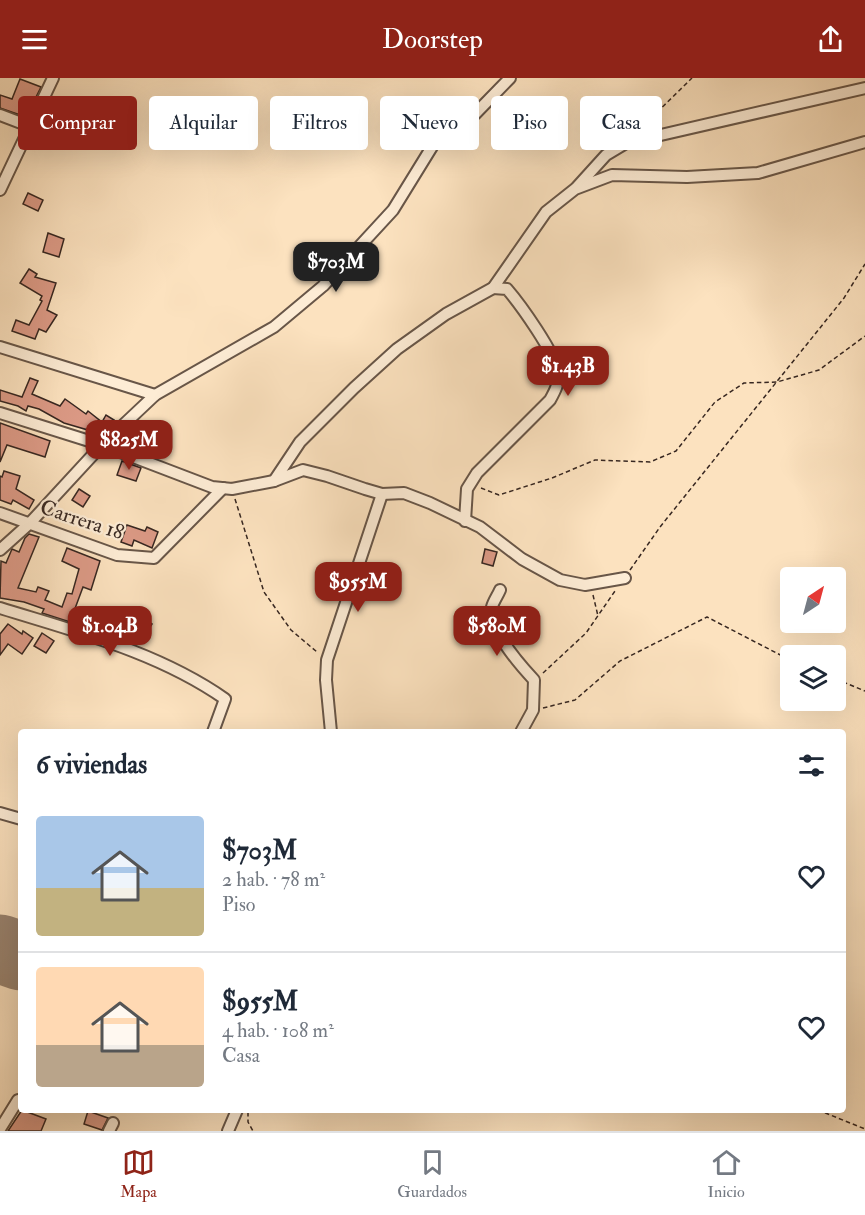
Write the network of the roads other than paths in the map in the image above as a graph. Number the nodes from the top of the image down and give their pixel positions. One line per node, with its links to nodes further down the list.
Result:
1 (510, 78): 13 (street)
2 (48, 79): 4 (street)
3 (865, 88): 10 (street)
4 (41, 96)
5 (0, 115): 6 (street)
6 (18, 122)
7 (865, 142): 10 (street)
8 (18, 148): 9 (street)
9 (1, 183)
10 (575, 189): 11 (street)
11 (493, 288): 16 (street); 20 (street)
12 (0, 347): 13 (street)
13 (154, 395): 15 (street)
14 (0, 413): 15 (street)
15 (102, 445): 17 (street); 21 (street)
16 (274, 481): 17 (street); 18 (street)
17 (227, 488): 21 (street, Carrera 18)
18 (382, 494): 20 (street); 27 (street)
19 (0, 513): 21 (street, Carrera 18)
20 (465, 521): 23 (street)
21 (30, 523): 22 (street)
22 (0, 550)
23 (625, 578)
24 (500, 590): 28 (street)
25 (0, 608): 26 (street)
26 (214, 729)
27 (331, 729)
28 (523, 729)
29 (0, 813): 30 (street)
30 (18, 818)
31 (18, 1100): 33 (street)
32 (236, 1113): 34 (street)
33 (0, 1129)
34 (228, 1131)

